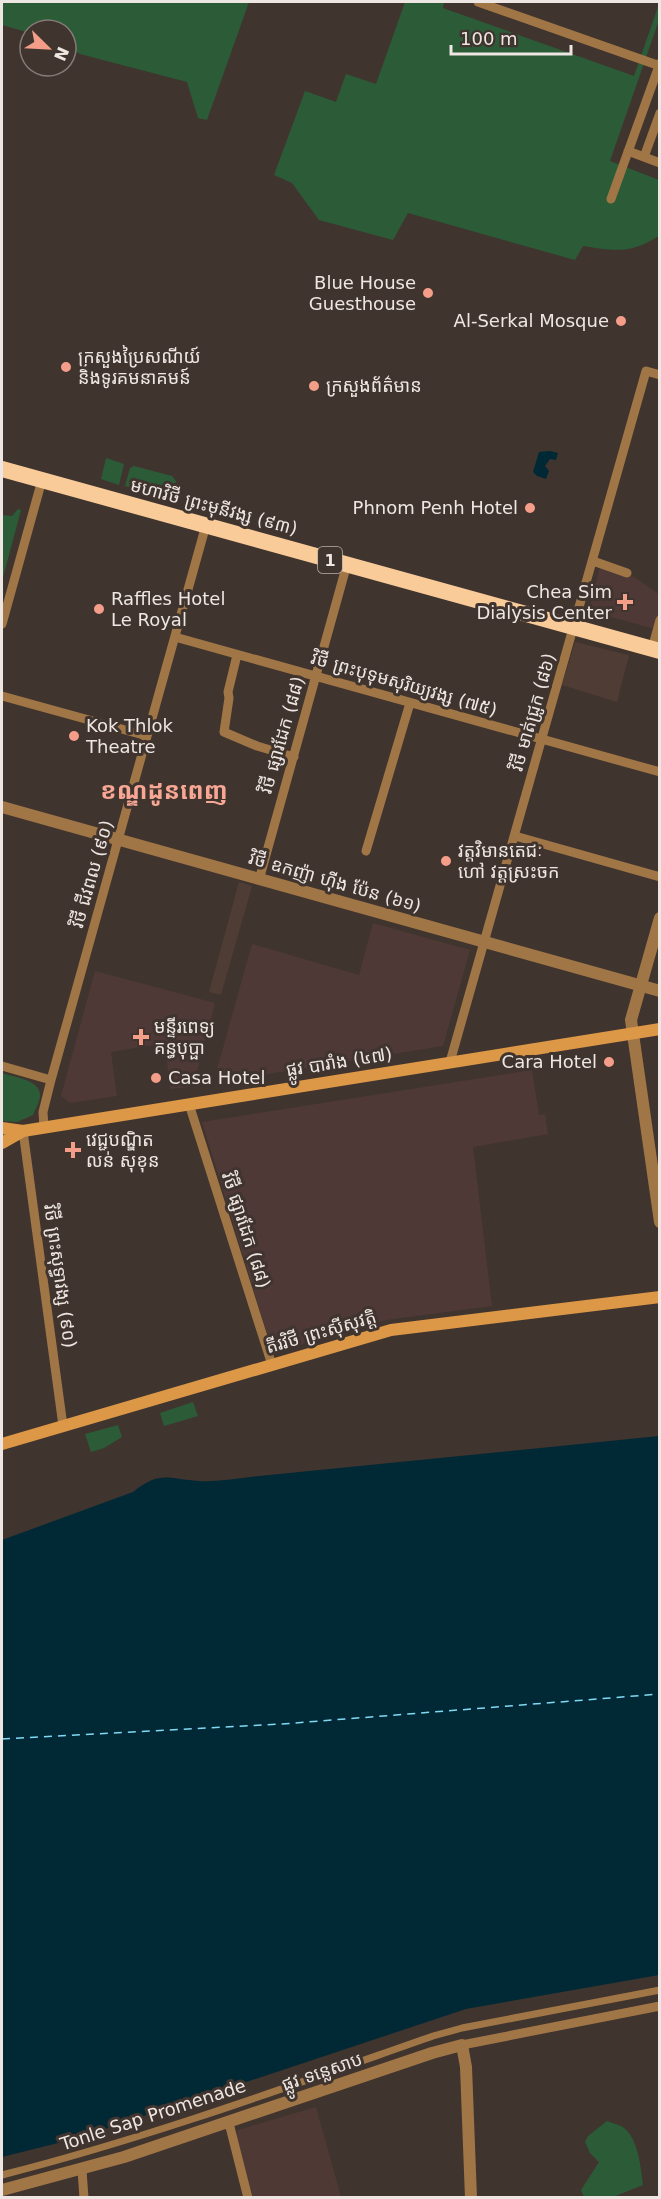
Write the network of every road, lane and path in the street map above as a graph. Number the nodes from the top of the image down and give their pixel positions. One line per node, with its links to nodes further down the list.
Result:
1 (478, 2): 2 (street)
2 (659, 66): 4 (street)
3 (660, 112): 5 (street)
4 (628, 151): 5 (street); 7 (street)
5 (644, 157): 6 (street)
6 (660, 162)
7 (611, 199)
8 (660, 375): 12 (street, វិថី មាត់ជ្រូក (៨៦))
9 (2, 469): 10 (highway, មហាវិថី ព្រះមុនីវង្ស (៩៣) / 1)
10 (42, 480): 11 (highway, មហាវិថី ព្រះមុនីវង្ស (៩៣) / 1); 16 (street)
11 (206, 525): 13 (highway, មហាវិថី ព្រះមុនីវង្ស (៩៣) / 1); 18 (street, វិថី ជីវពល (៩០))
12 (593, 561): 14 (street); 17 (street, វិថី មាត់ជ្រូក (៨៦))
13 (347, 564): 17 (highway, មហាវិថី ព្រះមុនីវង្ស (៩៣) / 1); 21 (street, វិថី ផ្សារដែក (៨៨))
14 (627, 573)
15 (660, 620): 19 (street)
16 (2, 624)
17 (574, 627): 19 (highway, មហាវិថី ព្រះមុនីវង្ស (៩៣) / 1); 25 (street, វិថី មាត់ជ្រូក (៨៦))
18 (175, 637): 20 (street, វិថី ព្រះបុទុមសុរិយ្យវង្ស (៧៥)); 24 (street, វិថី ជីវពល (៩០))
19 (656, 650)
20 (237, 655): 21 (street, វិថី ព្រះបុទុមសុរិយ្យវង្ស (៧៥)); 26 (street)
21 (316, 676): 23 (street, វិថី ព្រះបុទុមសុរិយ្យវង្ស (៧៥)); 26 (street, វិថី ផ្សារដែក (៨៨))
22 (2, 696): 24 (street)
23 (410, 703): 25 (street, វិថី ព្រះបុទុមសុរិយ្យវង្ស (៧៥)); 31 (street)
24 (147, 736): 30 (street, វិថី ជីវពល (៩០))
25 (542, 739): 27 (street, វិថី ព្រះបុទុមសុរិយ្យវង្ស (៧៥)); 29 (street, វិថី មាត់ជ្រូក (៨៦))
26 (294, 758): 33 (street, វិថី ផ្សារដែក (៨៨))
27 (660, 772)
28 (2, 807): 30 (street, វិថី ឧកញ៉ា ហ៊ីង ប៉ែន (៦១))
29 (515, 836): 32 (street); 35 (street, វិថី មាត់ជ្រូក (៨៦))
30 (118, 840): 33 (street, វិថី ឧកញ៉ា ហ៊ីង ប៉ែន (៦១)); 42 (street, វិថី ជីវពល (៩០))
31 (366, 851)
32 (660, 877)
33 (259, 880): 35 (street, វិថី ឧកញ៉ា ហ៊ីង ប៉ែន (៦១))
34 (660, 918): 36 (street)
35 (484, 943): 36 (street, វិថី ឧកញ៉ា ហ៊ីង ប៉ែន (៦១)); 40 (street, វិថី មាត់ជ្រូក (៨៦))
36 (640, 985): 37 (street, វិថី ឧកញ៉ា ហ៊ីង ប៉ែន (៦១)); 39 (street)
37 (660, 991)
38 (660, 1029): 39 (main road, ផ្លូវ បារាំង (៤៧))
39 (632, 1033): 40 (main road, ផ្លូវ បារាំង (៤៧)); 48 (street)
40 (450, 1062): 43 (main road, ផ្លូវ បារាំង (៤៧))
41 (2, 1066): 42 (street)
42 (51, 1080): 45 (street, វិថី ជីវពល (៩០))
43 (189, 1104): 45 (main road, ផ្លូវ បារាំង (៤៧)); 51 (street, វិថី ផ្សារដែក (៨៨))
44 (2, 1128): 46 (main road, ផ្លូវ បារាំង (៤៧))
45 (44, 1128): 46 (main road, ផ្លូវ បារាំង (៤៧))
46 (24, 1131): 47 (main road, ផ្លូវ បារាំង (៤៧)); 52 (street, វិថី ព្រះសុទ្ធាវង្ស (៩០))
47 (2, 1143)
48 (654, 1152): 49 (street)
49 (660, 1222)
50 (660, 1297): 51 (main road, តីរវិថី ព្រះស៊ីសុវត្តិ)
51 (272, 1365): 52 (main road, តីរវិថី ព្រះស៊ីសុវត្តិ)
52 (63, 1426): 53 (main road, តីរវិថី ព្រះស៊ីសុវត្តិ)
53 (2, 1444)
54 (660, 1990): 59 (street, Tonle Sap Promenade)
55 (660, 2006): 56 (street, ផ្លូវ ទន្លេសាប)
56 (462, 2045): 57 (street, ផ្លូវ ទន្លេសាប); 63 (street)
57 (229, 2123): 58 (street, ផ្លូវ ទន្លេសាប); 62 (street)
58 (82, 2170): 60 (street, ផ្លូវ ទន្លេសាប); 61 (street)
59 (2, 2175)
60 (2, 2190)
61 (84, 2198)
62 (248, 2198)
63 (471, 2198)

